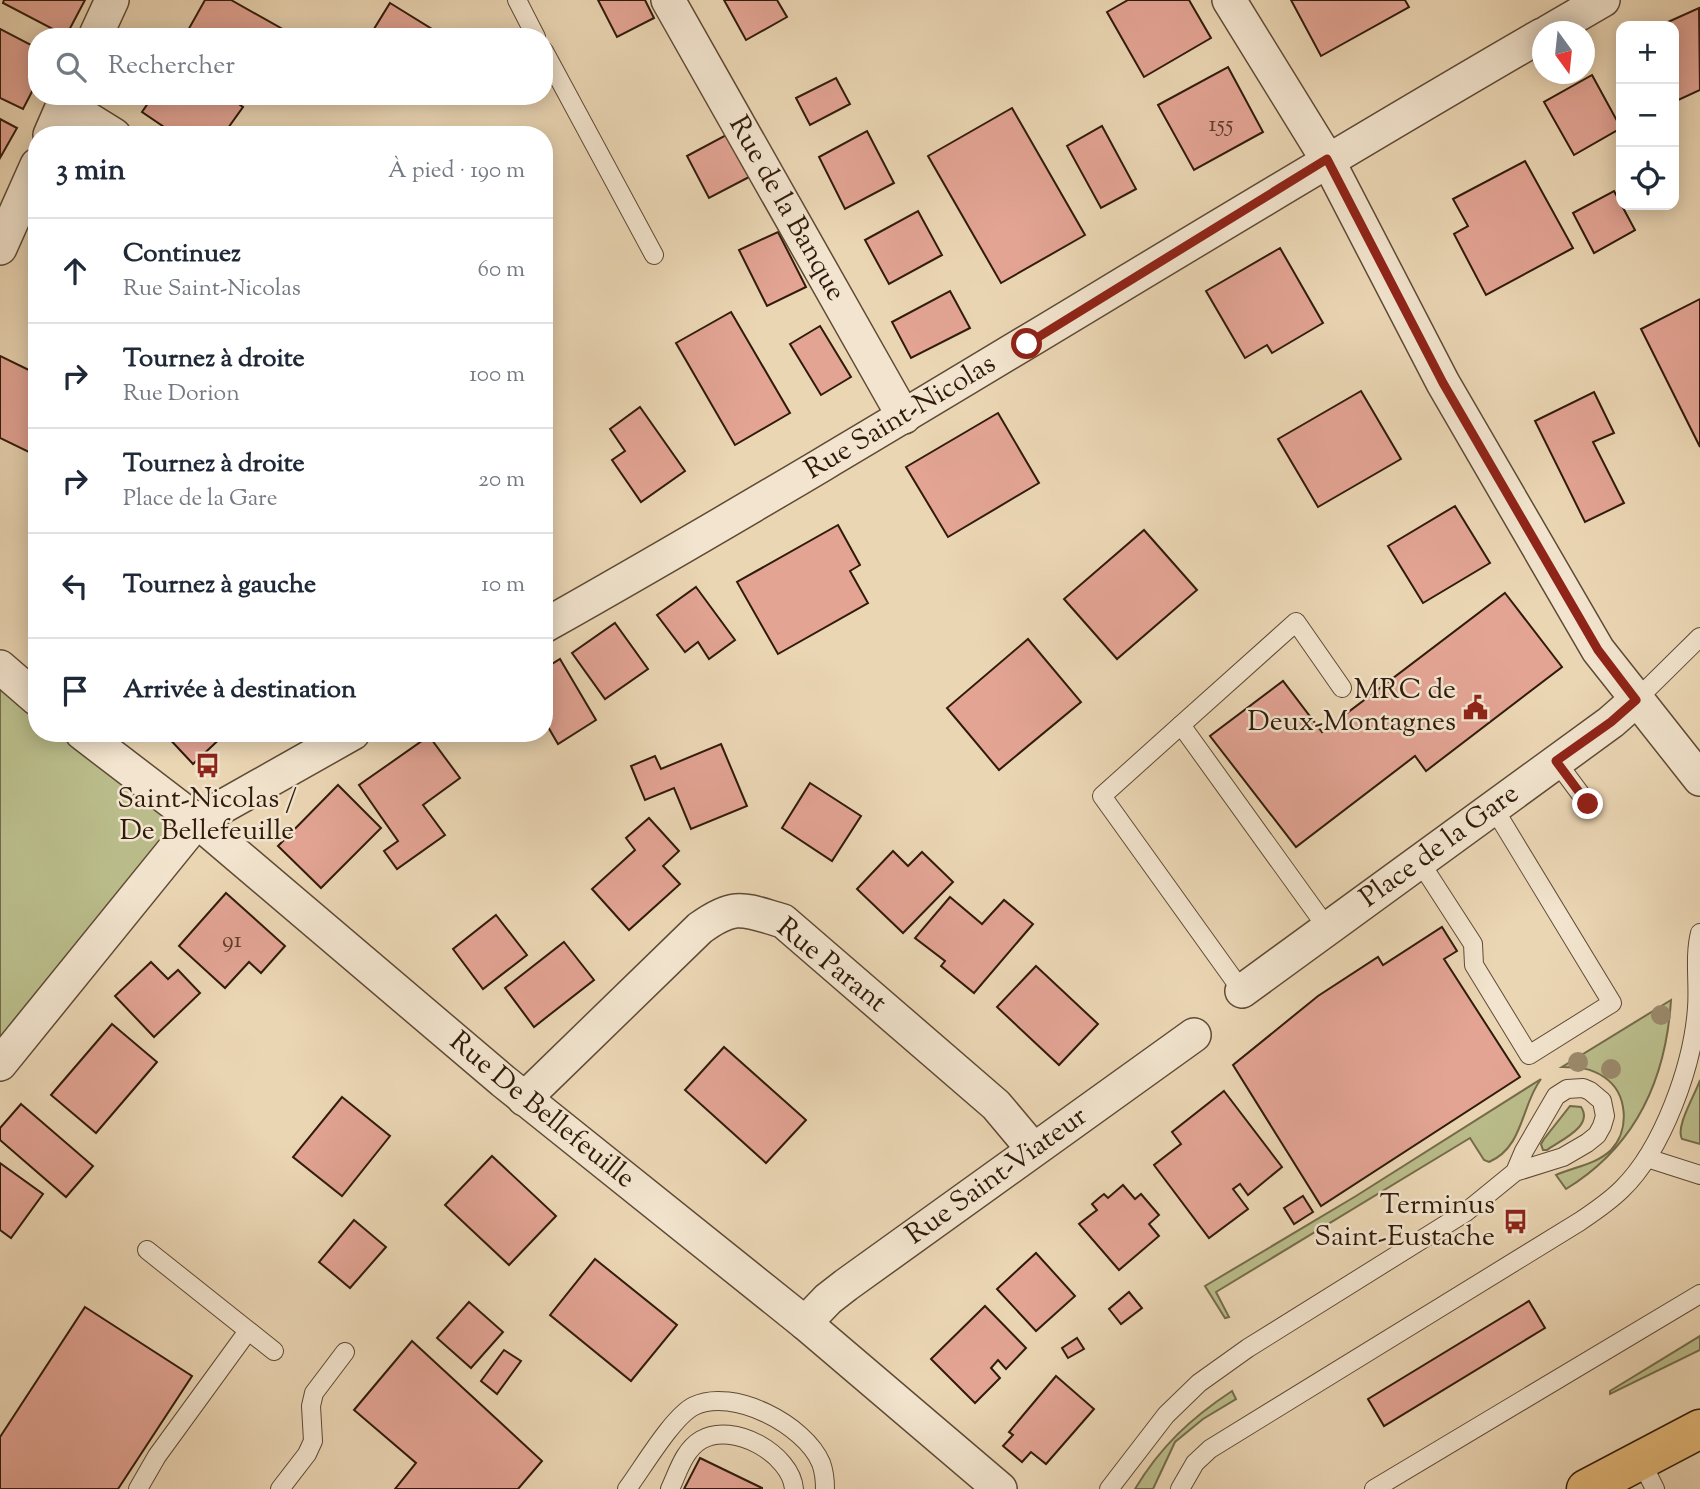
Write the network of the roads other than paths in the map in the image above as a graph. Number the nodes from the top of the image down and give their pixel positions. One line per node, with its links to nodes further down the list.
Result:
1 (112, 0): 7 (street)
2 (517, 0): 8 (lane)
3 (668, 0): 19 (street, Rue de la Banque)
4 (1229, 0): 15 (street)
5 (1603, 0): 6 (street)
6 (1567, 21)
7 (99, 28)
8 (531, 28)
9 (1532, 41): 15 (street, Rue Saint-Nicolas)
10 (553, 68): 18 (lane)
11 (64, 105): 13 (street)
12 (73, 105): 14 (street)
13 (54, 126)
14 (102, 126)
15 (1327, 159): 19 (street, Rue Saint-Nicolas); 25 (street)
16 (28, 185): 17 (street)
17 (0, 248)
18 (654, 255)
19 (904, 417): 20 (street, Rue Saint-Nicolas)
20 (553, 621)
21 (1700, 637): 25 (lane)
22 (0, 667): 24 (street)
23 (1342, 688): 26 (lane)
24 (28, 691)
25 (1636, 700): 29 (street, Place de la Gare); 30 (street)
26 (1181, 725): 35 (lane); 37 (lane)
27 (94, 742): 33 (street, Rue De Bellefeuille)
28 (337, 742): 33 (street)
29 (1556, 761): 31 (lane); 32 (street, Place de la Gare)
30 (1700, 779)
31 (1588, 804)
32 (1493, 807): 34 (street, Place de la Gare); 34 (lane)
33 (197, 821): 39 (street); 40 (street, Rue De Bellefeuille)
34 (1420, 862): 35 (street, Place de la Gare)
35 (1328, 929): 37 (street, Place de la Gare)
36 (1700, 933): 42 (lane)
37 (1242, 991)
38 (1194, 1035): 41 (street, Rue Saint-Viateur)
39 (0, 1064)
40 (524, 1099): 41 (street, Rue Parant); 47 (street, Rue De Bellefeuille)
41 (1033, 1149): 47 (street, Rue Saint-Viateur)
42 (1647, 1158): 44 (lane); 61 (lane)
43 (1516, 1172): 43 (lane); 60 (lane)
44 (1700, 1175)
45 (147, 1250): 48 (lane)
46 (1700, 1294): 62 (lane)
47 (805, 1323): 54 (street, Rue De Bellefeuille)
48 (248, 1331): 49 (lane); 55 (lane)
49 (274, 1351)
50 (345, 1352): 56 (lane)
51 (1700, 1429): 52 (main road)
52 (1648, 1475): 63 (main road)
53 (792, 1486): 58 (lane)
54 (994, 1487)
55 (138, 1489)
56 (280, 1489)
57 (627, 1489): 59 (lane)
58 (670, 1489)
59 (825, 1489)
60 (1109, 1489)
61 (1180, 1489)
62 (1374, 1489)
63 (1586, 1489)

